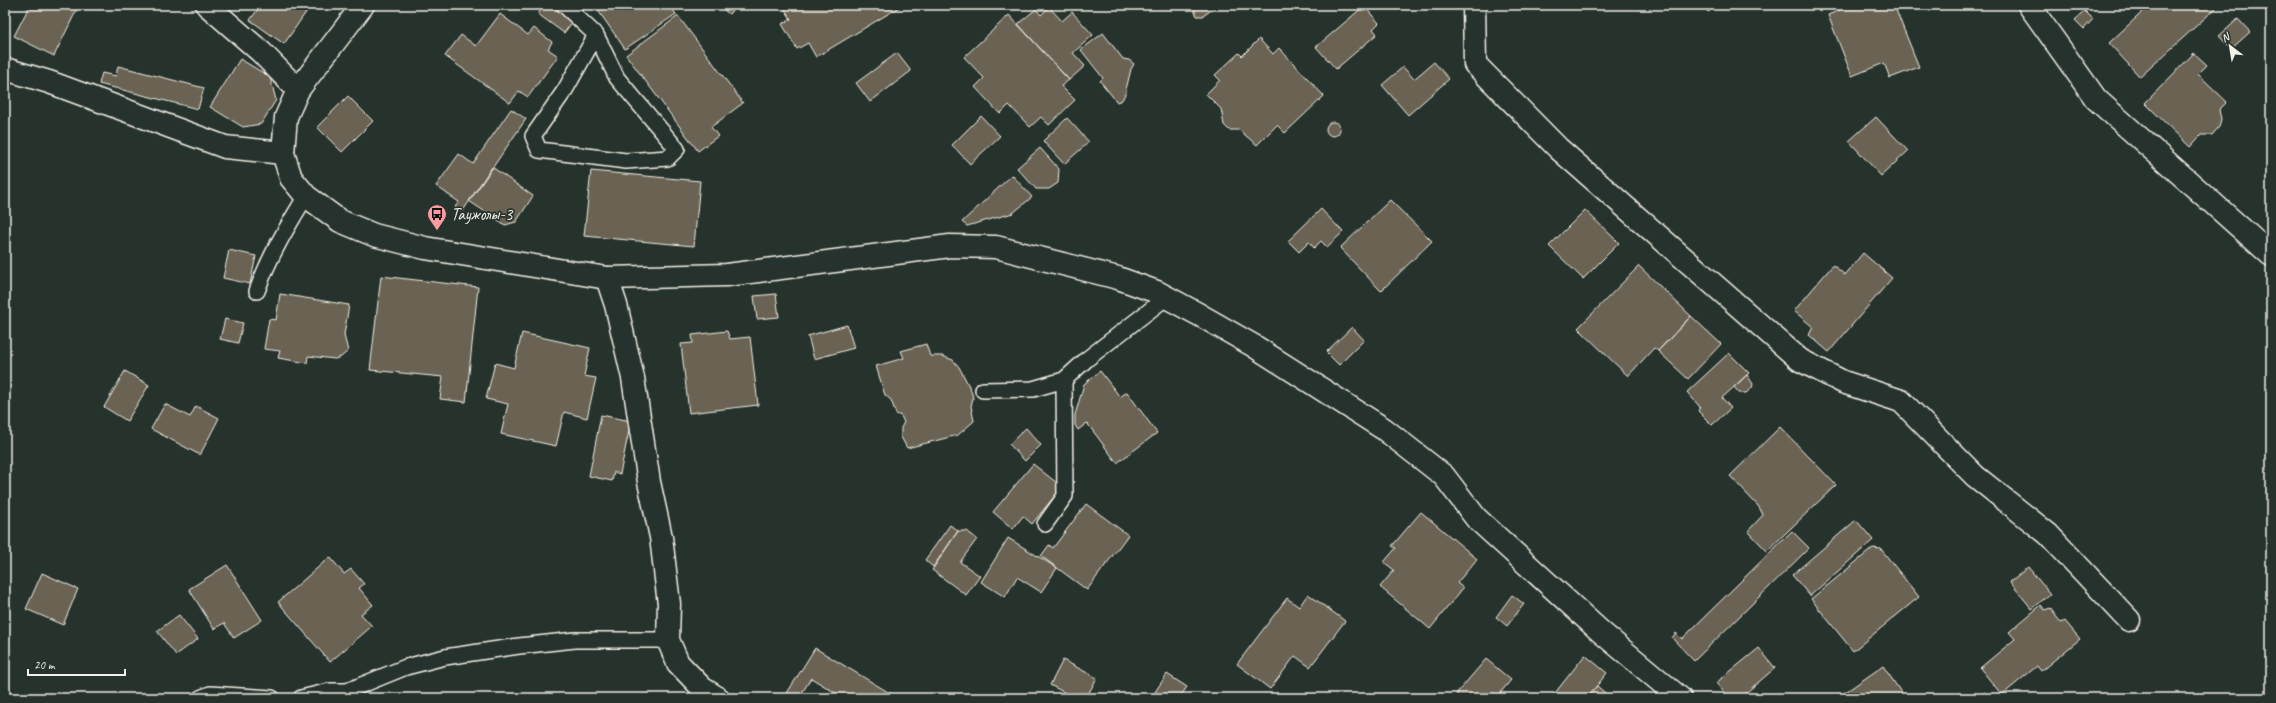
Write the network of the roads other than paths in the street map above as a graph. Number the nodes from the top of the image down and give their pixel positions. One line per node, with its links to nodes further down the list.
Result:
1 (206, 5): 8 (street)
2 (363, 5): 8 (street)
3 (564, 5): 6 (lane)
4 (1474, 5): 18 (street)
5 (2029, 5): 11 (street)
6 (596, 35): 6 (lane)
7 (5, 69): 9 (street)
8 (298, 90): 9 (street)
9 (283, 153): 10 (street)
10 (306, 196): 12 (street); 13 (lane)
11 (2271, 255)
12 (607, 278): 14 (street); 19 (street)
13 (257, 291)
14 (1167, 297): 15 (lane); 25 (street)
15 (1064, 380): 16 (lane); 17 (lane)
16 (983, 390)
17 (1045, 524)
18 (2129, 620)
19 (668, 640): 20 (lane); 24 (street)
20 (352, 694): 23 (lane)
21 (200, 698): 22 (lane)
22 (272, 698)
23 (302, 698)
24 (718, 698)
25 (1680, 698)

